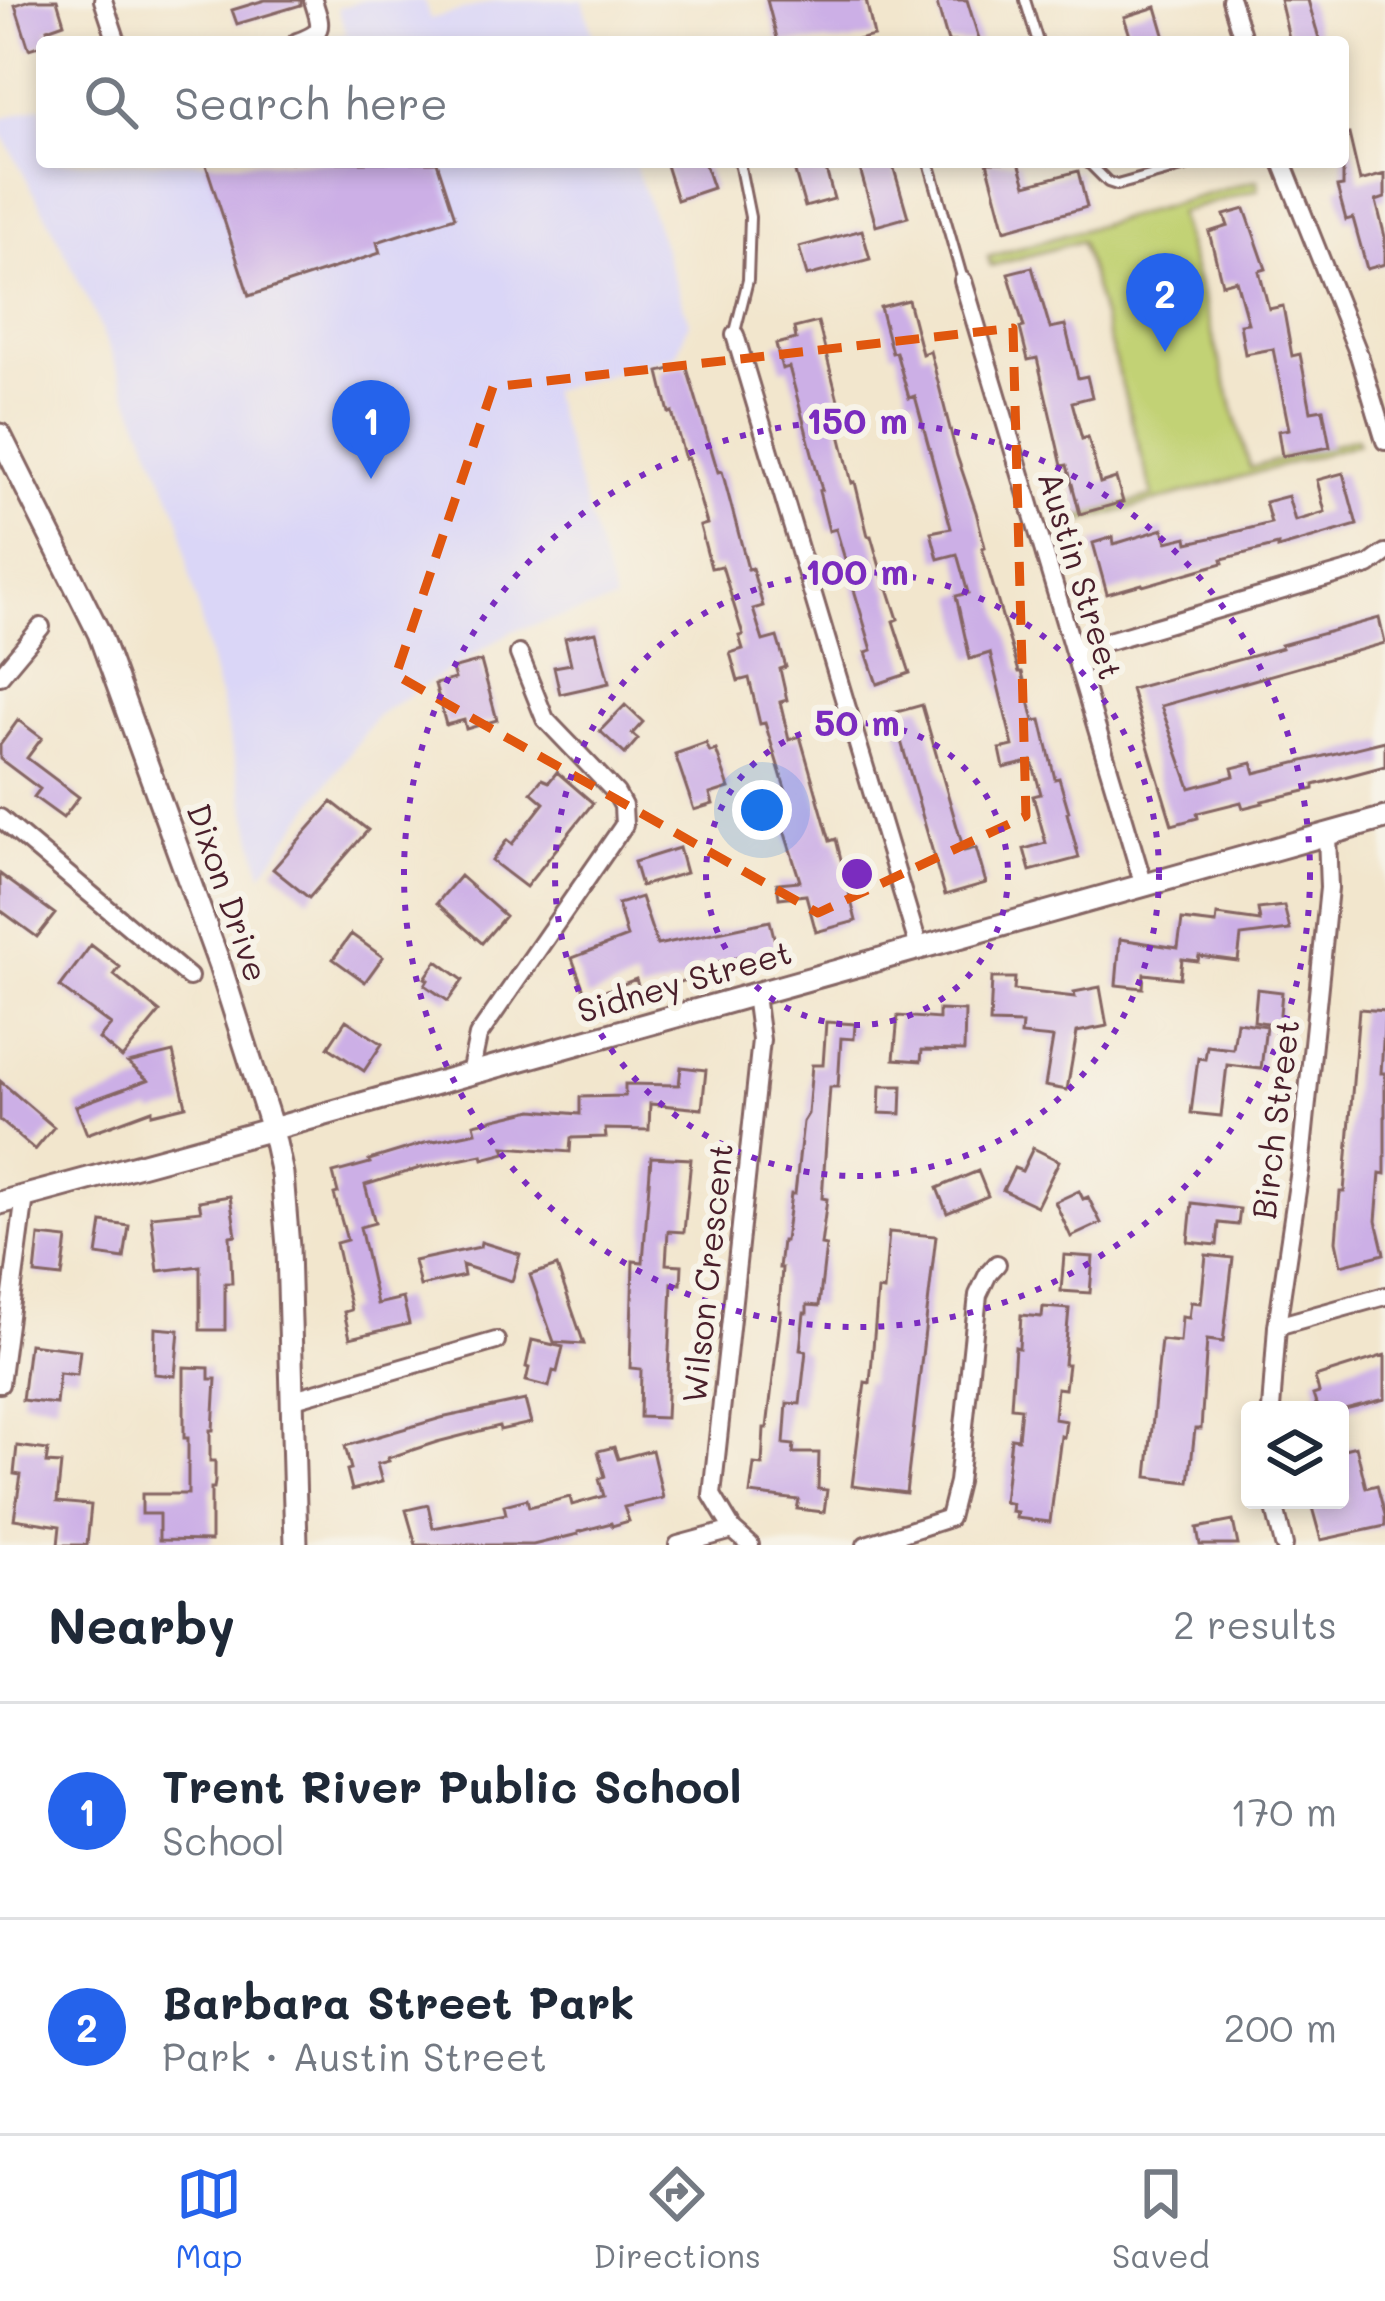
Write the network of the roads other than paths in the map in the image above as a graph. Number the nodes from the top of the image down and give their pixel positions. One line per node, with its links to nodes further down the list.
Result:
1 (103, 0): 5 (street)
2 (313, 0): 6 (street)
3 (1025, 0): 7 (lane)
4 (1231, 0): 8 (street)
5 (115, 36)
6 (315, 36)
7 (1036, 36)
8 (1242, 36)
9 (740, 168): 15 (lane)
10 (931, 168): 14 (lane)
11 (1094, 168): 12 (lane)
12 (1178, 168)
13 (1284, 168): 17 (street)
14 (963, 281): 20 (street, Austin Street)
15 (735, 335): 27 (street)
16 (0, 435): 31 (main road, Dixon Drive)
17 (1385, 441)
18 (1385, 553): 20 (street)
19 (41, 627): 22 (street)
20 (1074, 651): 26 (street, Austin Street)
21 (519, 654): 30 (street)
22 (0, 676)
23 (0, 818): 28 (street)
24 (1385, 818): 25 (main road, Sidney Street)
25 (1327, 835): 26 (main road, Sidney Street); 36 (street, Birch Street)
26 (1144, 886): 27 (main road, Sidney Street)
27 (919, 949): 29 (main road, Sidney Street)
28 (189, 976)
29 (755, 995): 30 (main road, Sidney Street); 42 (street, Wilson Crescent)
30 (470, 1074): 31 (main road, Sidney Street)
31 (272, 1129): 32 (main road, Sidney Street); 39 (main road, Dixon Drive)
32 (25, 1196): 33 (main road, Sidney Street); 38 (street)
33 (0, 1203)
34 (997, 1264): 46 (street)
35 (1385, 1296): 36 (street)
36 (1277, 1326): 40 (street, Birch Street)
37 (496, 1341): 39 (street)
38 (0, 1384)
39 (294, 1399): 43 (main road, Dixon Drive)
40 (1271, 1401)
41 (1275, 1509): 47 (street)
42 (733, 1530): 44 (street); 45 (street, Wilson Crescent)
43 (296, 1545)
44 (678, 1545)
45 (750, 1545)
46 (866, 1545)
47 (1284, 1545)

